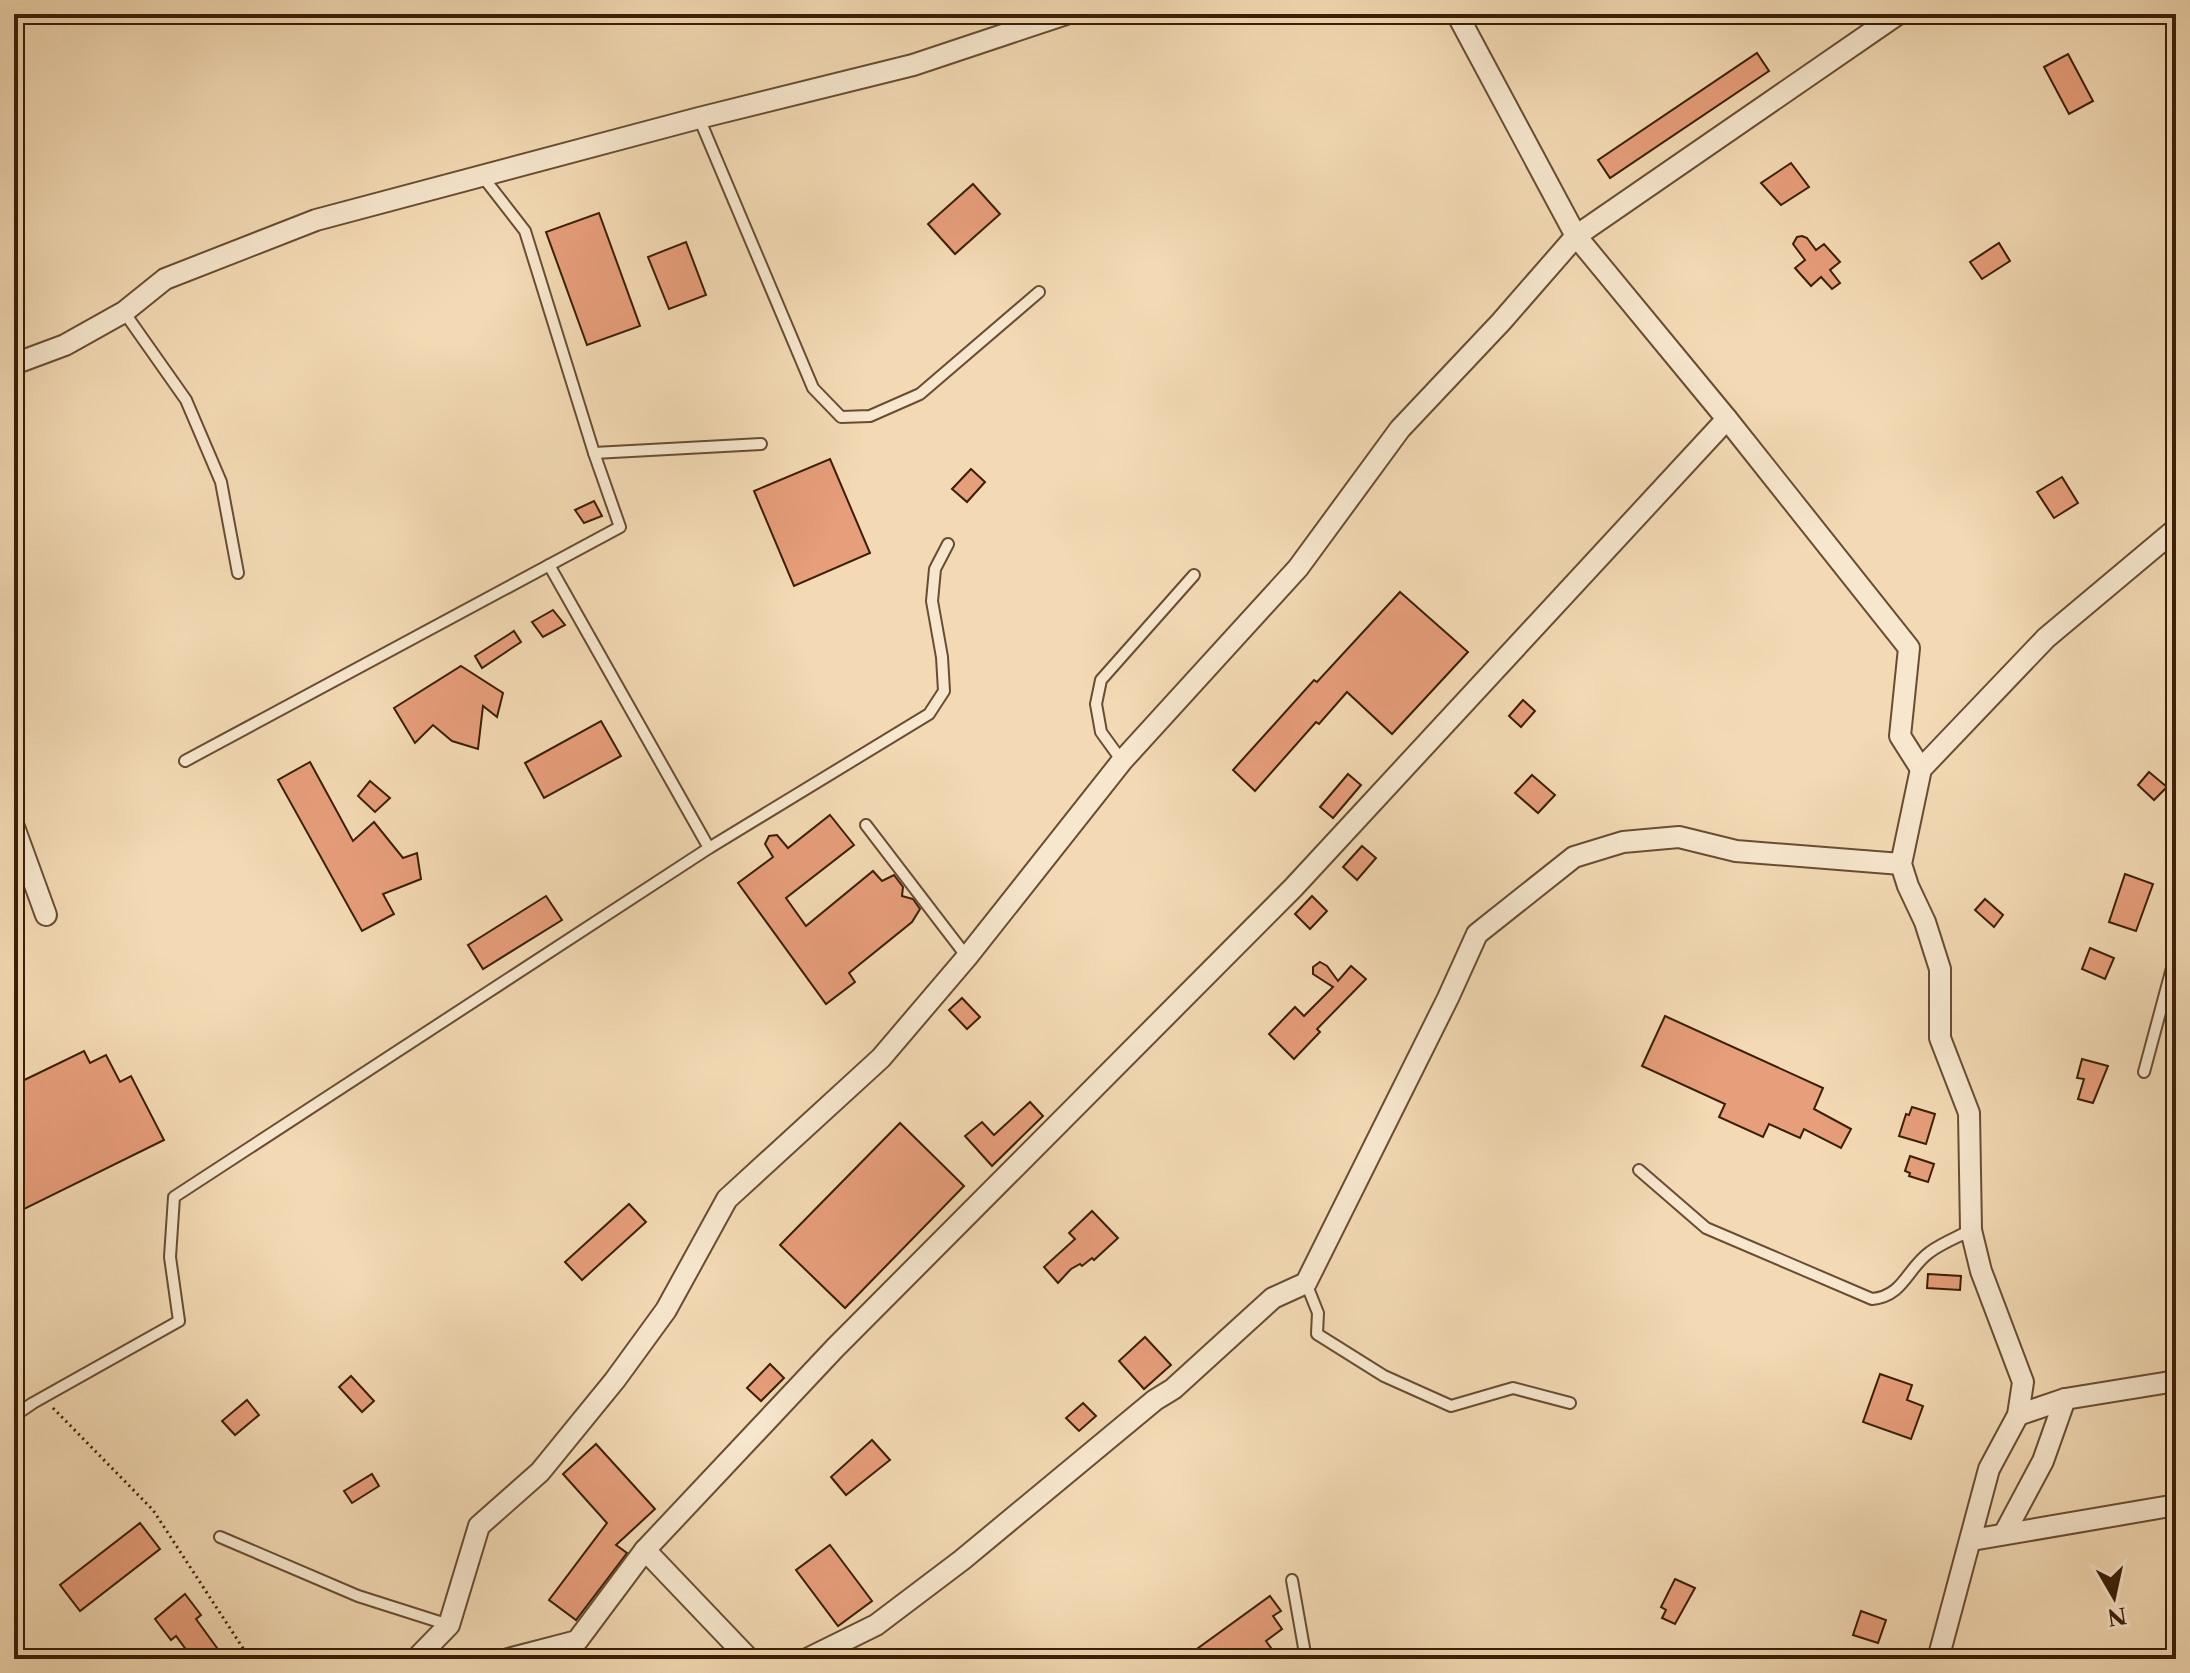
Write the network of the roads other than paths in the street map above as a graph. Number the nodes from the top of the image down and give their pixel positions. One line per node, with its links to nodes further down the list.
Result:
1 (1066, 14): 4 (street)
2 (1457, 14): 6 (street)
3 (1898, 14): 6 (street)
4 (699, 118): 5 (street); 7 (lane)
5 (483, 177): 8 (street); 12 (lane)
6 (1576, 236): 10 (street); 19 (street)
7 (1039, 292)
8 (124, 312): 9 (street); 16 (lane)
9 (14, 364)
10 (1727, 419): 20 (street); 41 (street)
11 (761, 444): 12 (lane)
12 (594, 453): 15 (lane)
13 (2176, 529): 20 (street)
14 (948, 544): 23 (lane)
15 (549, 565): 18 (lane); 23 (lane)
16 (238, 573)
17 (1194, 575): 19 (lane)
18 (185, 761)
19 (1122, 761): 27 (street)
20 (1921, 769): 24 (street)
21 (866, 825): 27 (lane)
22 (14, 827): 25 (street)
23 (709, 848): 36 (lane)
24 (1901, 864): 30 (street); 31 (street)
25 (46, 915)
26 (2176, 953): 28 (lane)
27 (967, 957): 43 (street)
28 (2144, 1072)
29 (1639, 1170): 30 (lane)
30 (1971, 1230): 35 (street)
31 (1306, 1283): 34 (lane); 47 (street)
32 (2176, 1381): 33 (street)
33 (2065, 1399): 35 (street); 38 (street)
34 (1570, 1403)
35 (2018, 1415): 40 (street)
36 (14, 1416)
37 (2176, 1505): 38 (street)
38 (2004, 1534): 40 (street)
39 (220, 1537): 43 (lane)
40 (1972, 1540): 49 (street)
41 (645, 1550): 45 (street); 46 (street)
42 (1292, 1580): 48 (lane)
43 (449, 1625): 44 (street)
44 (416, 1659)
45 (508, 1659)
46 (749, 1659)
47 (807, 1659)
48 (1306, 1659)
49 (1938, 1659)

